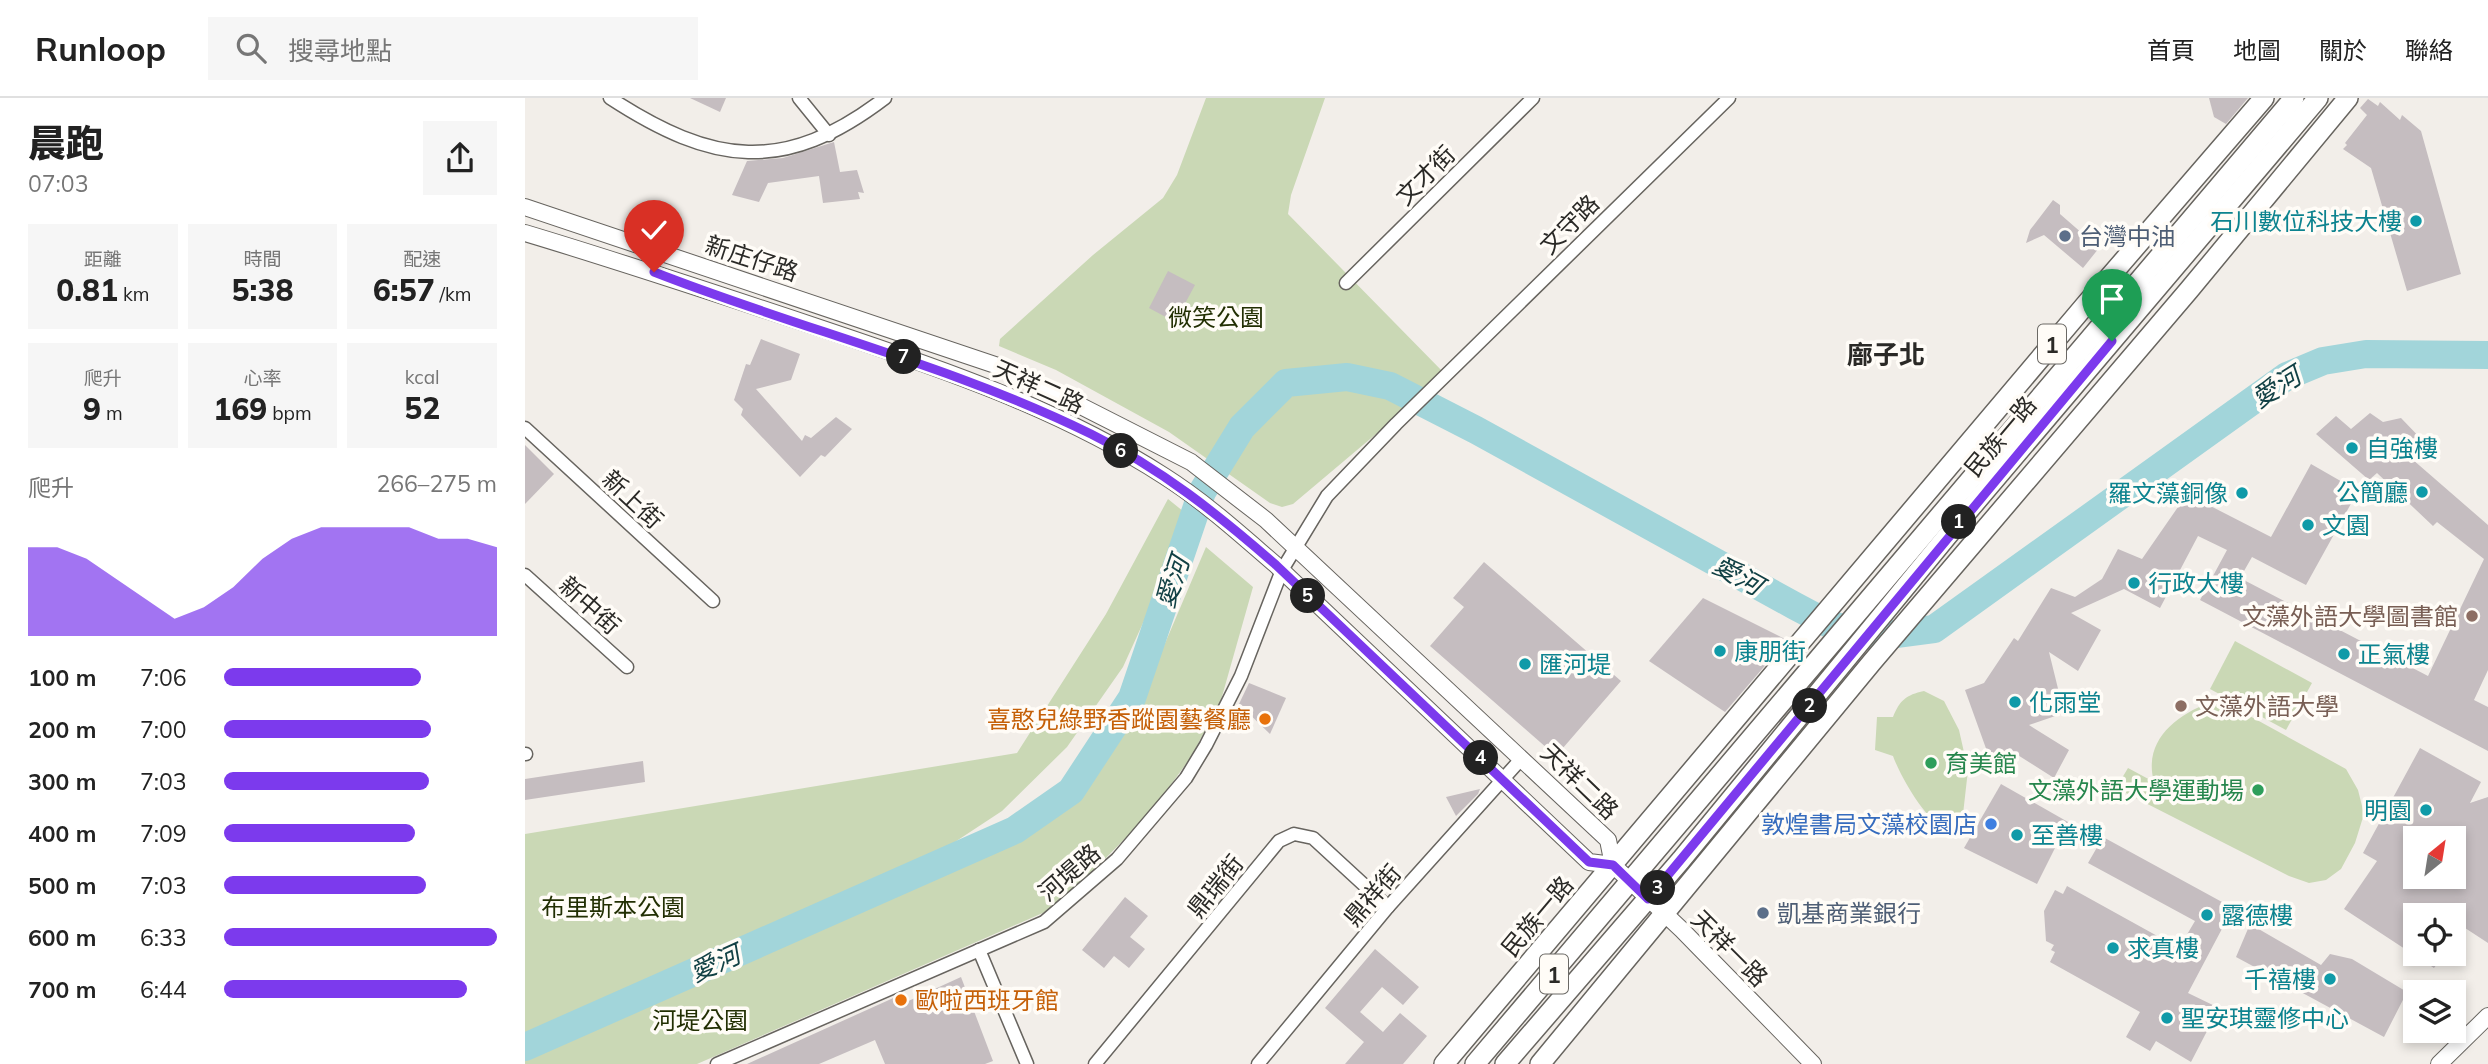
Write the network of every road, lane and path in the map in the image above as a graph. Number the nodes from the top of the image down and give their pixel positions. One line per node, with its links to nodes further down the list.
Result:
1 (610, 98): 10 (street)
2 (799, 98): 10 (street)
3 (885, 98): 10 (street)
4 (1533, 98): 17 (street, 文才街)
5 (1729, 98): 21 (street, 文守路)
6 (2264, 98): 14 (main road, 民族一路 / 1)
7 (2294, 98): 16 (main road, 民族一路 / 1)
8 (2318, 98): 11 (main road, 民族一路 / 1)
9 (2348, 98): 12 (main road, 民族一路 / 1)
10 (829, 135)
11 (2257, 170): 12 (main road); 32 (main road, 民族一路 / 1)
12 (2276, 185): 34 (main road, 民族一路 / 1)
13 (525, 207): 18 (street, 新庄仔路)
14 (2150, 229): 16 (main road); 25 (main road, 民族一路 / 1)
15 (525, 233): 19 (street, 新庄仔路)
16 (2170, 244): 27 (main road, 民族一路 / 1)
17 (1346, 283)
18 (964, 354): 21 (street, 天祥二路)
19 (951, 373): 22 (street, 天祥二路)
20 (525, 428): 24 (street, 新上街)
21 (1295, 547): 22 (street, 河堤路); 28 (street, 天祥二路)
22 (1282, 570): 29 (street); 35 (street, 河堤路)
23 (525, 575): 26 (street, 新中街)
24 (713, 601)
25 (1797, 646): 27 (main road); 30 (main road, 民族一路 / 1)
26 (627, 667)
27 (1812, 668): 31 (main road, 民族一路 / 1)
28 (1522, 758): 29 (street, 鼎祥街); 30 (street, 天祥二路)
29 (1503, 778): 30 (street); 33 (street, 鼎祥街)
30 (1613, 865): 31 (street, 天祥一路); 41 (main road, 民族一路 / 1)
31 (1632, 883): 32 (street, 天祥一路); 42 (main road, 民族一路 / 1)
32 (1648, 899): 34 (street, 天祥一路); 43 (main road, 1)
33 (1388, 907): 39 (street, 鼎瑞街); 40 (street, 鼎祥街)
34 (1664, 914): 44 (main road, 1); 45 (street, 天祥一路)
35 (979, 950): 37 (street, 河堤路); 38 (street)
36 (2488, 1016): 46 (street)
37 (717, 1064)
38 (1027, 1064)
39 (1095, 1064)
40 (1258, 1064)
41 (1444, 1064)
42 (1475, 1064)
43 (1505, 1064)
44 (1540, 1064)
45 (1813, 1064)
46 (2439, 1064)

